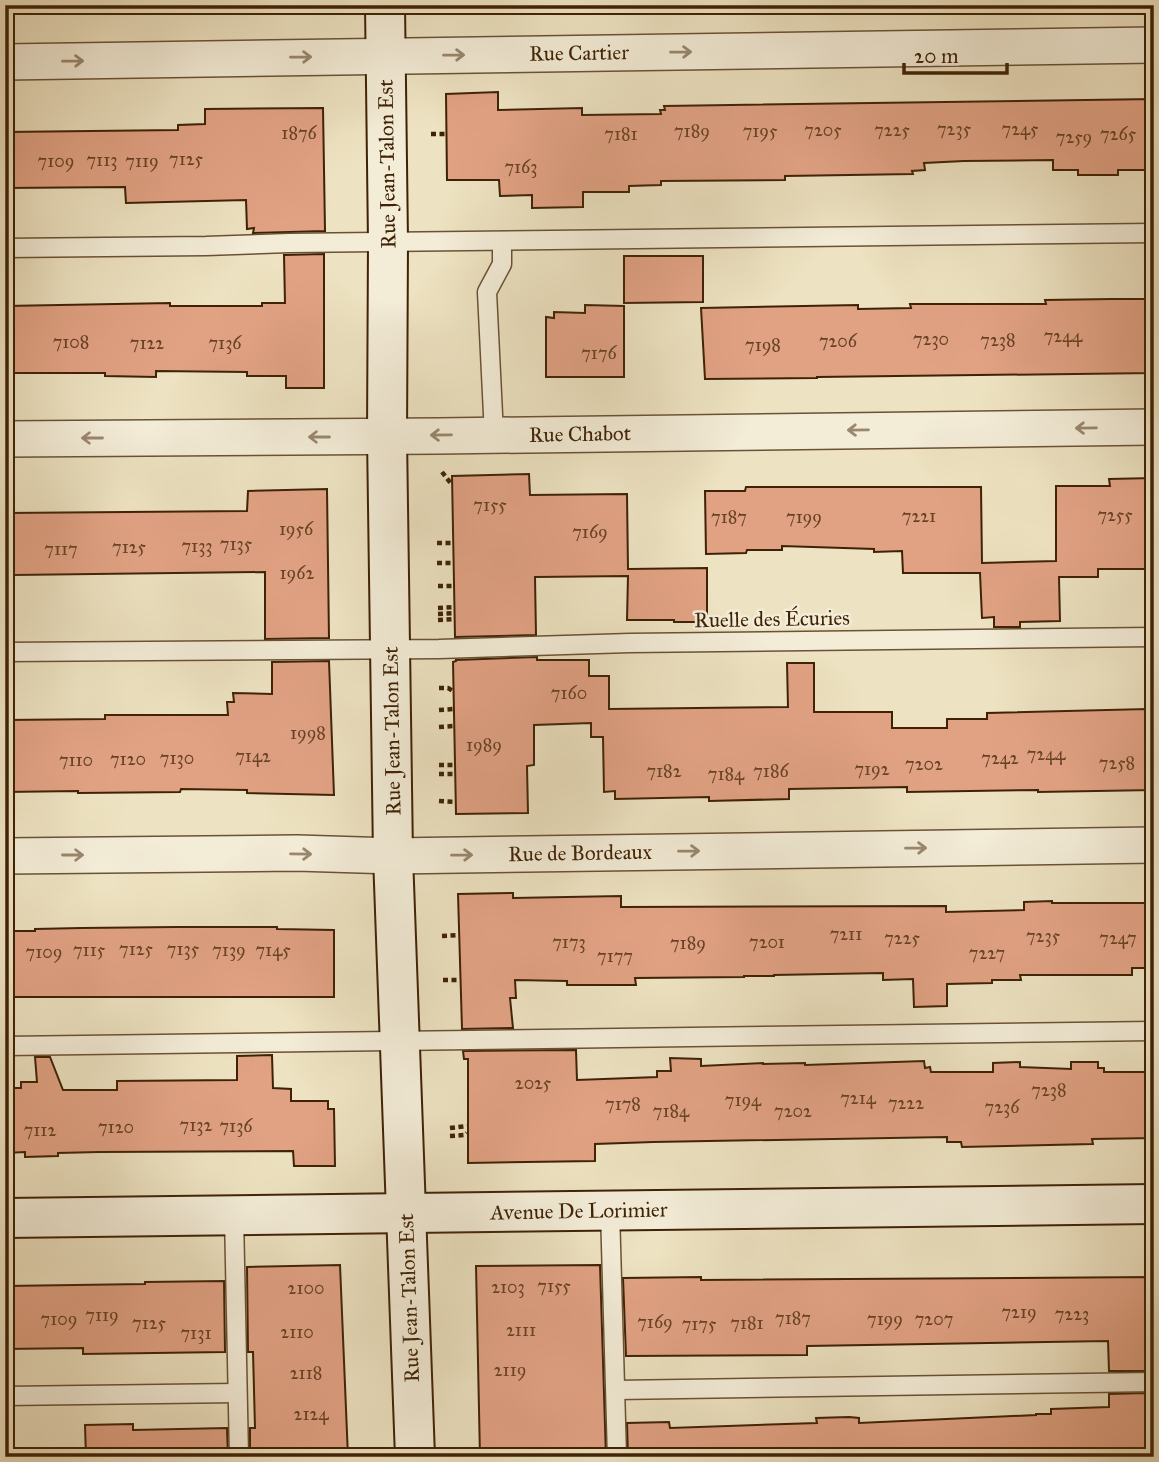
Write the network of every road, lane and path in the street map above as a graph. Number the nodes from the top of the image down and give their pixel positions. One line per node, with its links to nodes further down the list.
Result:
1 (385, 5): 5 (main road, Rue Jean-Talon Est)
2 (447, 10): 3 (path)
3 (438, 11)
4 (1154, 45): 5 (street, Rue Cartier, one-way to 4)
5 (385, 57): 6 (street, Rue Cartier, one-way to 5); 11 (main road, Rue Jean-Talon Est)
6 (5, 62)
7 (432, 134): 8 (path)
8 (447, 134)
9 (1154, 233): 10 (lane)
10 (502, 241): 11 (lane); 14 (lane)
11 (387, 242): 12 (lane); 15 (main road, Rue Jean-Talon Est)
12 (5, 248)
13 (1154, 427): 14 (street, Rue Chabot, one-way to 14)
14 (494, 435): 15 (street, Rue Chabot, one-way to 15)
15 (387, 436): 16 (street, Rue Chabot, one-way to 16); 28 (main road, Rue Jean-Talon Est)
16 (5, 439)
17 (442, 472): 18 (path)
18 (452, 485)
19 (436, 543): 20 (path)
20 (454, 543)
21 (454, 563): 22 (path)
22 (437, 564)
23 (438, 586): 24 (path)
24 (454, 586)
25 (455, 613): 26 (path)
26 (438, 614)
27 (1154, 637): 28 (lane, Ruelle des Écuries)
28 (391, 649): 29 (lane, Ruelle des Écuries); 44 (main road, Rue Jean-Talon Est)
29 (5, 652)
30 (439, 688): 31 (path)
31 (452, 688)
32 (453, 709): 33 (path)
33 (439, 710)
34 (454, 726): 35 (path)
35 (439, 727)
36 (439, 765): 37 (path)
37 (455, 765)
38 (439, 774): 39 (path)
39 (455, 774)
40 (439, 801): 41 (path)
41 (456, 802)
42 (1154, 845): 44 (street, Rue de Bordeaux, one-way to 42)
43 (5, 856): 44 (street, Rue de Bordeaux, one-way to 44)
44 (393, 856): 50 (main road, Rue Jean-Talon Est)
45 (459, 934): 46 (path)
46 (442, 936)
47 (443, 980): 48 (path)
48 (461, 980)
49 (1154, 1031): 50 (lane)
50 (400, 1040): 51 (lane); 56 (main road, Rue Jean-Talon Est)
51 (5, 1046)
52 (450, 1128): 53 (path)
53 (450, 1136)
54 (1154, 1204): 55 (main road, Avenue De Lorimier)
55 (610, 1210): 56 (main road, Avenue De Lorimier); 60 (lane)
56 (407, 1214): 57 (main road, Avenue De Lorimier); 64 (main road, Rue Jean-Talon Est)
57 (234, 1215): 58 (main road, Avenue De Lorimier); 61 (lane)
58 (5, 1218)
59 (1154, 1382): 60 (lane)
60 (615, 1390): 65 (lane)
61 (237, 1393): 62 (lane); 63 (lane)
62 (5, 1396)
63 (239, 1457)
64 (415, 1457)
65 (617, 1457)

